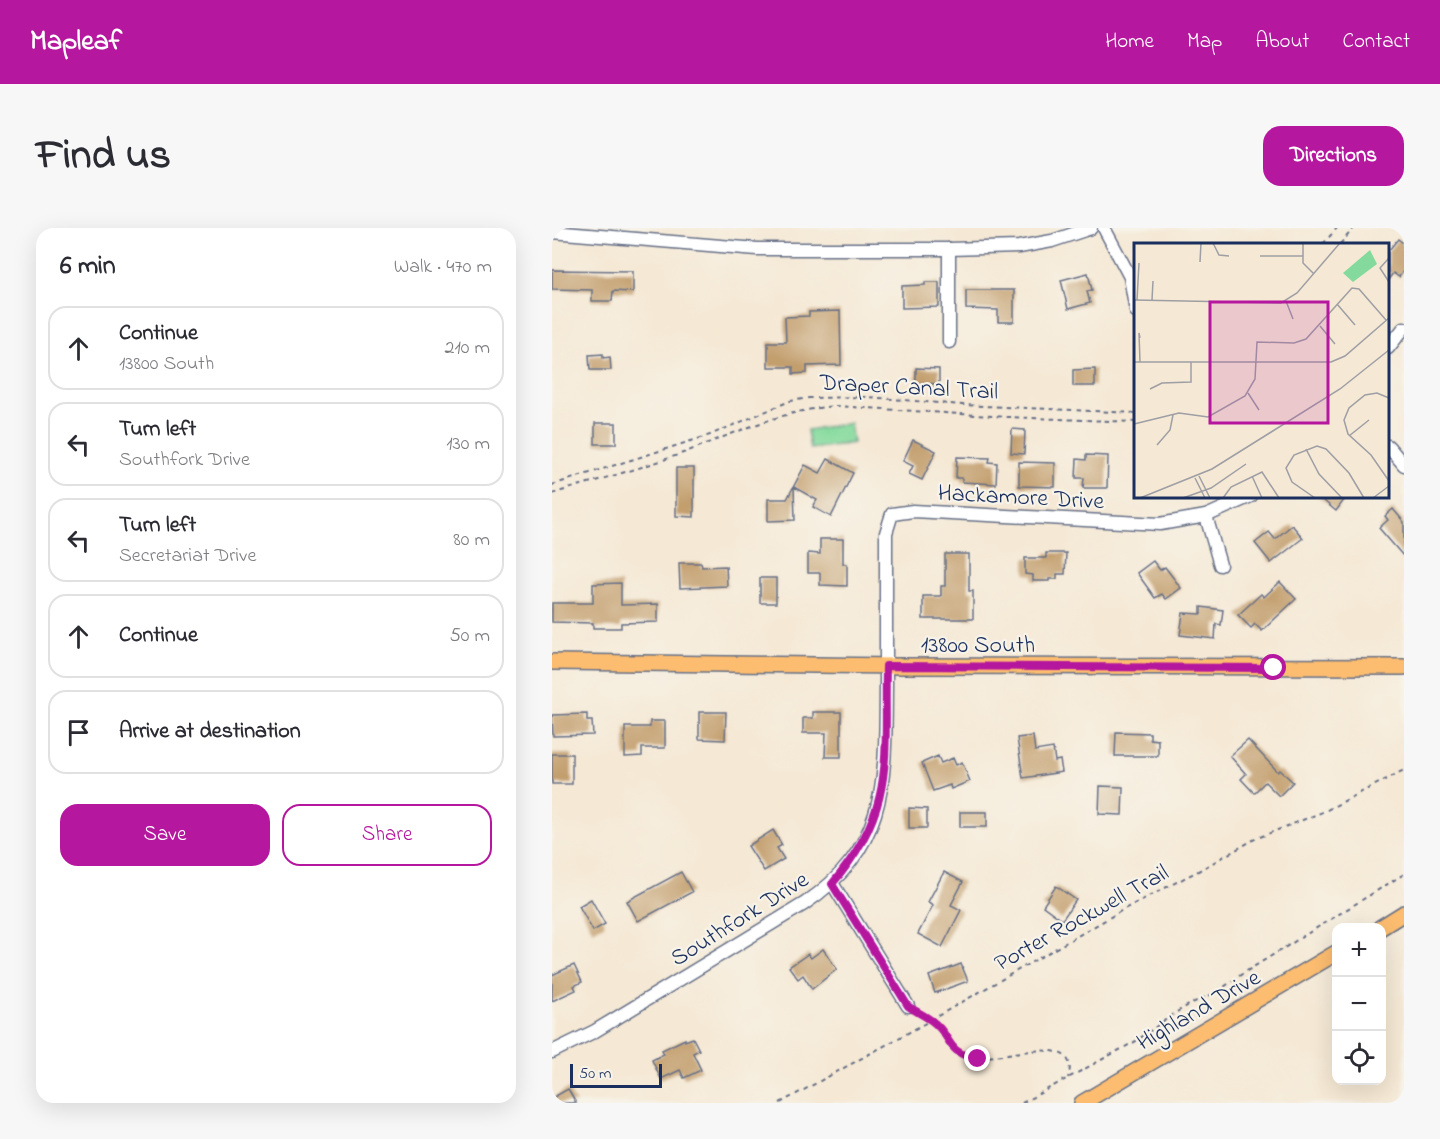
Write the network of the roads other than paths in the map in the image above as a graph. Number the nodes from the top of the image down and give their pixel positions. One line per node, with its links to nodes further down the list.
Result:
1 (1091, 228): 4 (street)
2 (1104, 228): 5 (street)
3 (552, 231): 4 (street)
4 (949, 249): 7 (street)
5 (1134, 300)
6 (1404, 328): 8 (street)
7 (949, 342)
8 (1389, 347)
9 (1389, 447): 10 (street)
10 (1404, 465)
11 (1246, 498): 13 (street, Hackamore Drive)
12 (892, 514): 13 (street, Hackamore Drive); 16 (street, Southfork Drive)
13 (1206, 516): 14 (street)
14 (1220, 565)
15 (552, 662): 16 (main road, 13800 South)
16 (886, 666): 17 (main road, 13800 South); 18 (street, Southfork Drive)
17 (1404, 667)
18 (832, 884): 22 (street); 23 (street, Southfork Drive)
19 (1404, 913): 20 (main road)
20 (1386, 924)
21 (1332, 955): 24 (main road, Highland Drive)
22 (908, 1006)
23 (552, 1052)
24 (1082, 1103)

